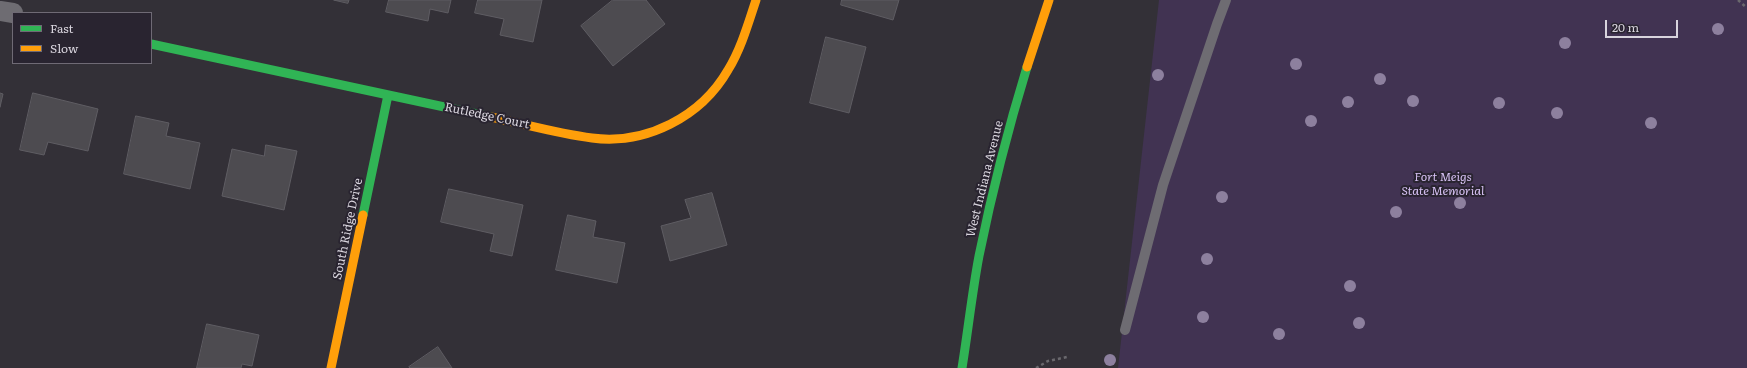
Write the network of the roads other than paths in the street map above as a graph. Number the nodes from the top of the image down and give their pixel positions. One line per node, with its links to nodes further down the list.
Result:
1 (756, 0): 7 (street, Rutledge Court)
2 (1049, 0): 10 (street, West Indiana Avenue)
3 (1226, 0): 8 (lane)
4 (0, 10): 5 (street)
5 (12, 13)
6 (152, 44): 7 (street, Rutledge Court)
7 (388, 95): 9 (street, South Ridge Drive)
8 (1125, 330)
9 (331, 368)
10 (962, 368)

